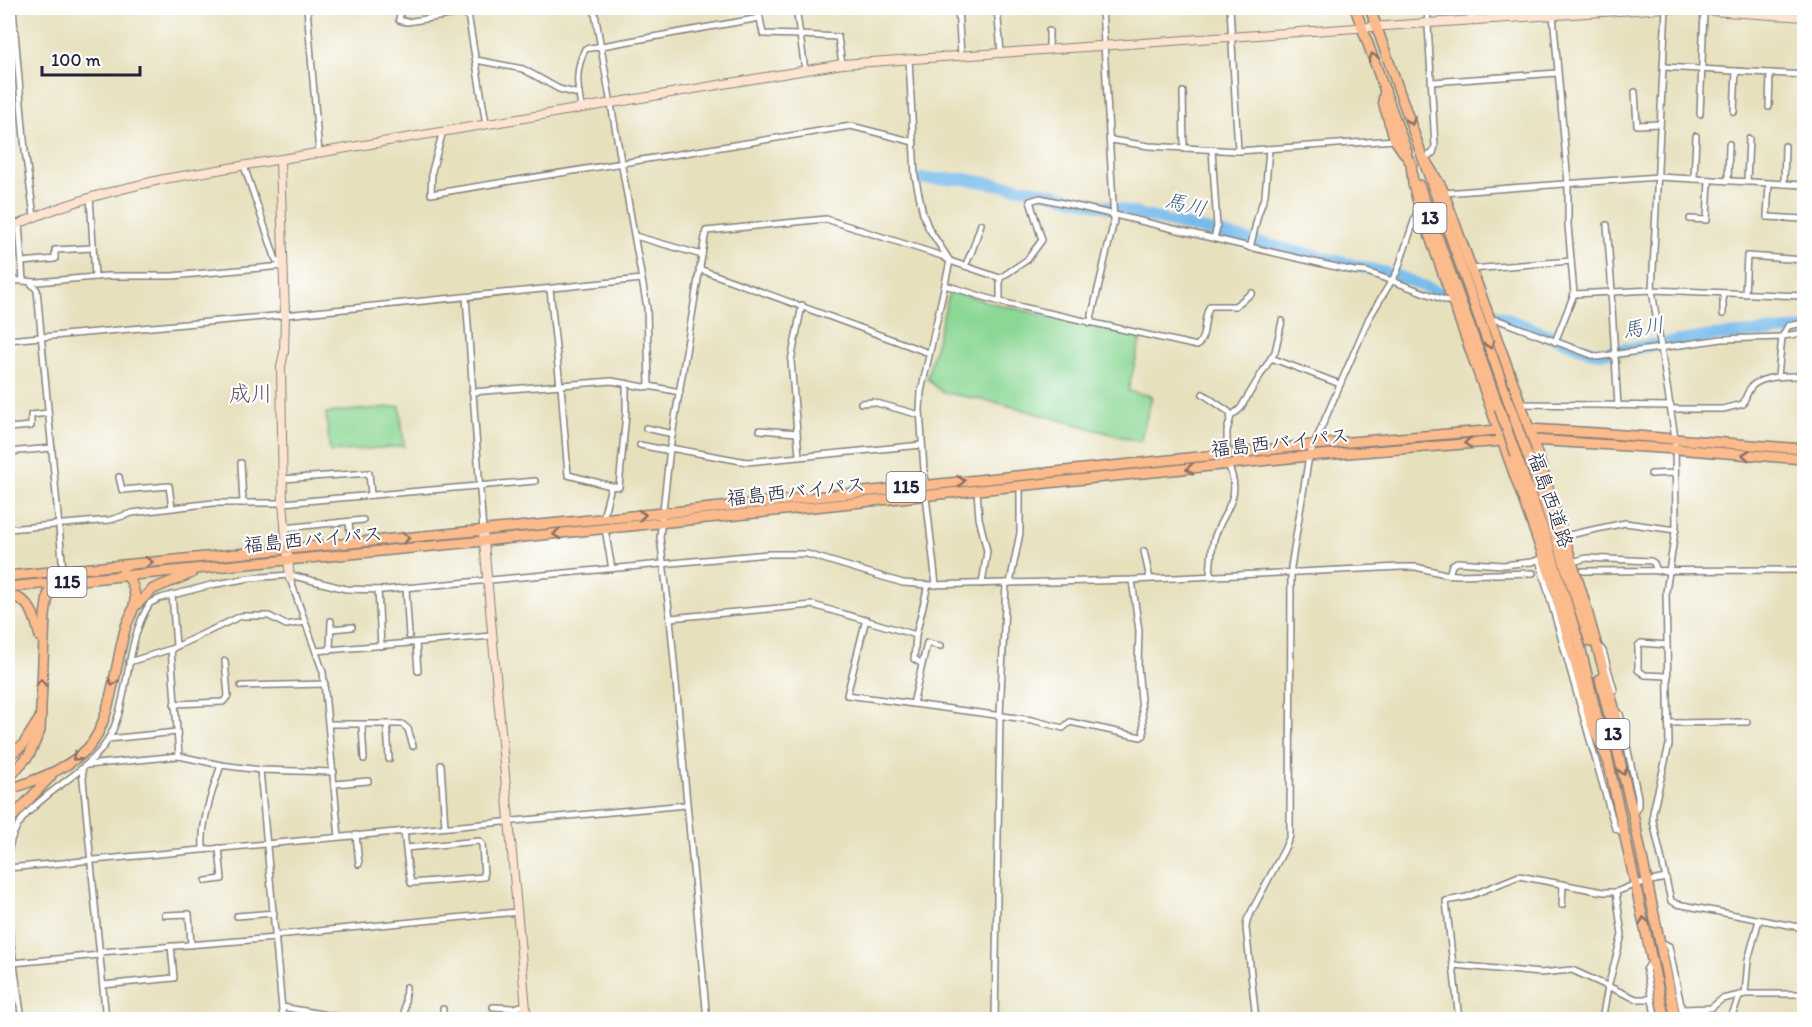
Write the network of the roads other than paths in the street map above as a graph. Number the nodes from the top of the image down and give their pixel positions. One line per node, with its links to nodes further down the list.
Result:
1 (13, 8): 85 (street)
2 (308, 8): 66 (street)
3 (401, 8): 15 (street)
4 (594, 8): 27 (street)
5 (758, 8): 20 (street)
6 (796, 8): 25 (street)
7 (958, 8): 31 (street)
8 (996, 8): 30 (street)
9 (1102, 8): 28 (street)
10 (1230, 8): 26 (street)
11 (1355, 8): 23 (highway, 福島西道路 / 13)
12 (1370, 8): 22 (highway, 福島西道路 / 13)
13 (1427, 8): 21 (street)
14 (1666, 8): 16 (street); 18 (street); 35 (street)
15 (468, 10): 33 (street)
16 (1704, 11): 17 (street); 36 (street)
17 (1778, 11): 19 (street)
18 (1554, 12): 21 (street); 39 (street)
19 (1804, 17)
20 (760, 18): 25 (street); 27 (street)
21 (1428, 23): 22 (street); 42 (street)
22 (1377, 27): 23 (street); 67 (highway, 福島西道路 / 13, one-way to 67)
23 (1362, 28): 26 (street); 43 (highway, 福島西道路 / 13, one-way to 23)
24 (1049, 31): 29 (street)
25 (800, 35): 34 (street); 37 (street)
26 (1232, 37): 28 (street); 65 (street)
27 (600, 45): 46 (street); 47 (street)
28 (1104, 45): 29 (street); 57 (street)
29 (1049, 49): 30 (street)
30 (1001, 52): 31 (street)
31 (961, 55): 32 (street)
32 (909, 59): 34 (street); 59 (street)
33 (476, 60): 46 (street); 52 (street)
34 (842, 64): 37 (street)
35 (1664, 67): 36 (street); 53 (street)
36 (1701, 69): 38 (street); 51 (street)
37 (805, 70): 47 (street)
38 (1736, 71): 40 (street); 50 (street)
39 (1557, 73): 42 (street); 77 (street)
40 (1770, 73): 41 (street); 49 (street)
41 (1804, 75)
42 (1432, 82): 67 (street)
43 (1384, 90): 58 (highway); 70 (highway, 福島西道路 / 13)
44 (1183, 92): 62 (street)
45 (1635, 92): 53 (street)
46 (579, 94): 48 (street)
47 (610, 102): 48 (street); 69 (street)
48 (581, 107): 52 (street)
49 (1768, 107)
50 (1734, 112)
51 (1700, 114)
52 (486, 124): 54 (street)
53 (1660, 124): 72 (street)
54 (443, 131): 66 (street); 69 (street)
55 (1696, 136): 73 (street)
56 (1749, 139): 76 (street)
57 (1111, 140): 62 (street); 84 (street)
58 (1395, 140): 63 (street); 70 (highway)
59 (914, 142): 69 (street); 98 (street)
60 (1729, 144): 75 (street)
61 (1785, 146): 79 (street)
62 (1184, 148): 64 (street)
63 (1269, 149): 65 (street); 94 (street)
64 (1212, 150): 65 (street); 93 (street)
65 (1238, 151)
66 (319, 153): 68 (street)
67 (1424, 158): 81 (highway); 278 (highway, 福島西道路 / 13, one-way to 278, bridge)
68 (280, 160): 71 (street); 101 (street)
69 (621, 163): 92 (street)
70 (1411, 163): 83 (highway); 285 (highway, 福島西道路 / 13, bridge)
71 (244, 166): 82 (street); 101 (street)
72 (1658, 177): 73 (street); 77 (street); 114 (street)
73 (1694, 179): 74 (street)
74 (1709, 180): 75 (street); 86 (street)
75 (1728, 181): 76 (street)
76 (1747, 182): 78 (street)
77 (1568, 183): 81 (street); 99 (street)
78 (1769, 183): 79 (street); 87 (street)
79 (1784, 184): 80 (street)
80 (1804, 185)
81 (1444, 193): 104 (highway)
82 (90, 197): 85 (street); 95 (street)
83 (1419, 206): 106 (street); 123 (highway)
84 (1114, 213): 93 (street); 107 (street); 129 (street)
85 (34, 216): 88 (street)
86 (1690, 219)
87 (1804, 219)
88 (19, 223): 91 (street); 100 (street)
89 (981, 224): 102 (street)
90 (1607, 225): 115 (street)
91 (8, 229)
92 (635, 236): 96 (street); 108 (street)
93 (1215, 236): 94 (street)
94 (1250, 246): 106 (street)
95 (92, 248): 100 (street); 105 (street)
96 (702, 255): 98 (street); 103 (street)
97 (1804, 260): 119 (street)
98 (950, 261): 102 (street); 112 (street)
99 (1571, 261): 104 (street); 118 (street)
100 (22, 262): 110 (street)
101 (283, 265): 105 (street); 126 (street)
102 (965, 266): 107 (street)
103 (699, 269): 124 (street); 146 (street)
104 (1471, 269): 127 (highway)
105 (95, 277): 111 (street)
106 (1394, 277): 123 (street); 143 (street)
107 (1000, 278): 122 (street)
108 (642, 279): 113 (street); 145 (street)
109 (8, 280): 110 (street)
110 (23, 281): 111 (street)
111 (30, 282): 133 (street)
112 (945, 285): 122 (street); 138 (street)
113 (550, 290): 121 (street); 144 (street)
114 (1652, 290): 115 (street); 117 (street); 136 (street)
115 (1611, 292): 118 (street); 137 (street)
116 (1252, 293): 129 (street)
117 (1723, 293): 119 (street); 125 (street)
118 (1574, 294): 135 (street)
119 (1745, 294): 120 (street)
120 (1804, 296)
121 (466, 297): 126 (street); 147 (street)
122 (1000, 302): 129 (street)
123 (1454, 303): 160 (highway)
124 (802, 305): 138 (street); 161 (street)
125 (1723, 314)
126 (285, 315): 133 (street); 183 (street)
127 (1490, 319): 135 (street); 150 (highway)
128 (1282, 321): 139 (street)
129 (1090, 323)
130 (1804, 323): 132 (street)
131 (1804, 333): 132 (street)
132 (1783, 334): 136 (street); 140 (street)
133 (40, 337): 134 (street); 153 (street)
134 (8, 340)
135 (1556, 340): 137 (street)
136 (1661, 345): 137 (street); 152 (street)
137 (1614, 352): 151 (street)
138 (929, 353): 154 (street)
139 (1271, 358): 143 (street); 155 (street)
140 (1778, 376): 141 (street); 152 (street)
141 (1804, 376)
142 (626, 383): 144 (street); 145 (street); 187 (street)
143 (1340, 384): 168 (street)
144 (560, 386): 147 (street); 187 (street)
145 (649, 386): 146 (street)
146 (680, 392): 162 (street)
147 (472, 393): 185 (street)
148 (1203, 394): 155 (street)
149 (861, 403): 154 (street)
150 (1521, 404): 151 (street); 158 (highway)
151 (1618, 406): 152 (street)
152 (1671, 408): 163 (street)
153 (48, 414): 156 (street); 169 (street)
154 (920, 415): 167 (street)
155 (1231, 416): 174 (street)
156 (8, 428)
157 (646, 428): 162 (street)
158 (1529, 429): 160 (highway, 福島西バイパス / 115); 163 (highway, 福島西バイパス / 115); 164 (highway)
159 (760, 430): 161 (street)
160 (1498, 430): 165 (highway); 168 (highway, 福島西バイパス / 115)
161 (797, 433): 175 (street)
162 (673, 435): 172 (street)
163 (1675, 438): 170 (street); 171 (highway, 福島西バイパス / 115)
164 (1533, 440): 165 (highway, 福島西バイパス / 115); 170 (highway, 福島西バイパス / 115); 205 (highway)
165 (1503, 441): 176 (highway, 福島西バイパス / 115, one-way to 176); 210 (highway)
166 (640, 445): 172 (street)
167 (922, 445): 175 (street); 186 (street)
168 (1312, 445): 174 (highway, 福島西バイパス / 115); 176 (street)
169 (52, 448): 173 (street); 199 (street)
170 (1675, 449): 177 (highway, 福島西バイパス / 115, one-way to 170); 180 (street)
171 (1804, 449)
172 (670, 450): 175 (street); 196 (street)
173 (8, 452)
174 (1227, 454): 186 (highway, 福島西バイパス / 115, one-way to 174)
175 (799, 456)
176 (1309, 456): 179 (highway, 福島西バイパス / 115); 220 (street)
177 (1804, 459)
178 (241, 463): 192 (street)
179 (1228, 465): 188 (highway, 福島西バイパス / 115, one-way to 188); 227 (street)
180 (1676, 473): 181 (street); 203 (street)
181 (1651, 474)
182 (119, 477): 194 (street)
183 (282, 479): 190 (street); 193 (street)
184 (535, 481): 185 (street)
185 (480, 485): 190 (street); 204 (street)
186 (925, 485): 196 (highway, 福島西バイパス / 115)
187 (611, 486): 195 (street)
188 (1020, 487): 189 (highway, 福島西バイパス / 115); 232 (street)
189 (977, 491): 191 (highway, 福島西バイパス / 115); 234 (street)
190 (371, 495): 193 (street)
191 (926, 496): 196 (highway, 福島西バイパス / 115); 236 (street)
192 (243, 503): 193 (street); 194 (street)
193 (283, 503): 200 (street)
194 (172, 508): 199 (street)
195 (603, 518): 196 (highway, 福島西バイパス / 115, one-way to 196); 204 (highway, 福島西バイパス / 115)
196 (662, 518): 202 (highway, 福島西バイパス / 115); 213 (street)
197 (363, 520): 198 (street)
198 (349, 522): 200 (street); 207 (street)
199 (59, 525): 201 (street); 217 (street)
200 (284, 528): 208 (street)
201 (8, 529)
202 (605, 529): 206 (highway, 福島西バイパス / 115, one-way to 206); 216 (street)
203 (1676, 530): 205 (street); 218 (street)
204 (483, 531): 206 (street); 207 (highway, 福島西バイパス / 115, one-way to 204)
205 (1564, 536): 212 (highway)
206 (484, 542): 211 (highway, 福島西バイパス / 115); 230 (street)
207 (351, 543): 208 (highway, 福島西バイパス / 115)
208 (286, 550): 211 (street); 214 (highway, 福島西バイパス / 115, one-way to 208)
209 (1144, 551): 229 (street)
210 (1541, 557): 224 (street); 285 (highway); 302 (street)
211 (288, 561): 215 (highway, 福島西バイパス / 115); 228 (street)
212 (1572, 562): 222 (street); 252 (highway)
213 (662, 564): 216 (street); 235 (street); 243 (street)
214 (113, 565): 217 (highway, 福島西バイパス / 115); 225 (highway)
215 (217, 566): 225 (highway, 福島西バイパス / 115); 242 (highway)
216 (612, 569): 230 (street)
217 (63, 570): 226 (highway, 福島西バイパス / 115); 233 (highway)
218 (1668, 570): 219 (street); 222 (street); 254 (street)
219 (1804, 570)
220 (1291, 571): 224 (street); 227 (street); 355 (street)
221 (1583, 571): 222 (street)
222 (1658, 571)
223 (1533, 573): 224 (street)
224 (1449, 574)
225 (127, 575): 233 (highway, 福島西バイパス / 115); 242 (highway)
226 (8, 576)
227 (1210, 576): 229 (street)
228 (290, 577): 239 (street); 241 (street); 246 (street)
229 (1150, 579): 231 (street)
230 (487, 580): 238 (street); 251 (street)
231 (1132, 580): 232 (street); 270 (street)
232 (1008, 583): 234 (street); 270 (street)
233 (51, 584): 237 (highway, 福島西バイパス / 115); 257 (highway)
234 (982, 584): 236 (street)
235 (928, 585): 236 (street); 249 (street)
236 (936, 585)
237 (8, 587)
238 (406, 588): 239 (street); 250 (street)
239 (378, 590): 255 (street)
240 (8, 595): 257 (highway)
241 (172, 595): 258 (street); 262 (street)
242 (134, 607): 289 (highway, one-way to 289)
243 (670, 618): 244 (street); 296 (street)
244 (866, 619): 249 (street); 269 (street)
245 (331, 621): 248 (street)
246 (304, 622): 258 (street); 260 (street)
247 (352, 627): 248 (street)
248 (332, 629): 259 (street)
249 (916, 634): 263 (street)
250 (409, 636)
251 (492, 636): 253 (street); 299 (street)
252 (1596, 642): 278 (highway); 297 (street)
253 (416, 643): 255 (street); 264 (street)
254 (1667, 645): 265 (street); 265 (street)
255 (381, 646): 259 (street)
256 (941, 646): 263 (street)
257 (42, 648): 271 (highway, one-way to 257)
258 (173, 648): 262 (street); 268 (street)
259 (330, 650): 260 (street)
260 (316, 651): 266 (street)
261 (225, 661): 268 (street)
262 (129, 662): 279 (street)
263 (921, 663): 269 (street)
264 (418, 671)
265 (1668, 676): 273 (street)
266 (325, 684): 267 (street); 274 (street)
267 (241, 686)
268 (174, 704): 277 (street)
269 (913, 704): 270 (street)
270 (1000, 716): 354 (street)
271 (40, 718): 281 (highway); 292 (highway)
272 (1747, 722): 273 (street)
273 (1668, 723): 313 (street)
274 (329, 724): 276 (street); 291 (street)
275 (387, 725): 276 (street); 280 (street); 284 (street)
276 (362, 726): 283 (street)
277 (177, 732): 279 (street); 282 (street)
278 (1615, 738): 297 (highway, 福島西道路 / 13, one-way to 297)
279 (108, 739): 288 (street)
280 (413, 746)
281 (8, 756)
282 (179, 756): 286 (street); 288 (street)
283 (364, 759)
284 (389, 759)
285 (1608, 761): 302 (highway, 福島西道路 / 13)
286 (221, 765): 290 (street); 308 (street)
287 (441, 765): 300 (street)
288 (85, 767): 309 (street); 310 (street)
289 (57, 770): 295 (highway); 298 (highway)
290 (260, 770): 291 (street); 305 (street)
291 (334, 772): 294 (street)
292 (8, 779)
293 (368, 781): 294 (street)
294 (335, 784): 304 (street)
295 (8, 790)
296 (686, 805): 299 (street); 353 (street)
297 (1633, 814): 315 (highway, 福島西道路 / 13)
298 (8, 822)
299 (509, 822): 300 (street); 320 (street)
300 (445, 827): 301 (street)
301 (404, 831): 303 (street); 307 (street)
302 (1625, 834): 317 (highway, 福島西道路 / 13)
303 (356, 835): 304 (street); 311 (street)
304 (339, 837): 305 (street)
305 (268, 843): 306 (street); 321 (street)
306 (219, 848): 308 (street); 314 (street)
307 (406, 848): 307 (street)
308 (203, 849): 310 (street)
309 (8, 856)
310 (91, 860): 312 (street); 331 (street)
311 (359, 864)
312 (8, 868)
313 (1666, 878): 315 (street); 324 (street)
314 (206, 881)
315 (1647, 882): 317 (street); 328 (highway, 福島西道路 / 13)
316 (1563, 884): 318 (street); 319 (street); 334 (street)
317 (1636, 884): 318 (street); 332 (highway, 福島西道路 / 13, one-way to 317)
318 (1616, 892): 337 (street)
319 (1562, 905)
320 (518, 912): 327 (street); 341 (street)
321 (274, 913): 323 (street); 327 (street)
322 (165, 915): 329 (street)
323 (237, 916)
324 (1759, 920): 326 (street); 338 (street)
325 (8, 923): 333 (street)
326 (1804, 928)
327 (276, 937): 329 (street); 343 (street)
328 (1660, 942): 345 (street); 360 (highway, 福島西道路 / 13)
329 (191, 945): 330 (street)
330 (171, 946): 331 (street); 335 (street)
331 (100, 953): 333 (street); 335 (street)
332 (1652, 961): 340 (street); 359 (highway, 福島西道路 / 13)
333 (12, 963): 346 (street)
334 (1453, 965): 337 (street); 356 (street)
335 (103, 985): 347 (street)
336 (406, 987): 350 (street)
337 (1608, 987): 340 (street); 357 (street)
338 (1742, 994): 339 (street); 345 (street); 362 (street)
339 (1804, 994)
340 (1652, 999): 358 (street)
341 (526, 1005): 342 (street); 352 (street)
342 (493, 1006)
343 (282, 1007): 348 (street); 349 (street)
344 (443, 1009): 351 (street)
345 (1682, 1009): 361 (street)
346 (22, 1020)
347 (106, 1020)
348 (283, 1020)
349 (355, 1020)
350 (404, 1020)
351 (443, 1020)
352 (527, 1020)
353 (707, 1020)
354 (995, 1020)
355 (1256, 1020)
356 (1459, 1020)
357 (1602, 1020)
358 (1656, 1020)
359 (1665, 1020)
360 (1676, 1020)
361 (1684, 1020)
362 (1730, 1020)

